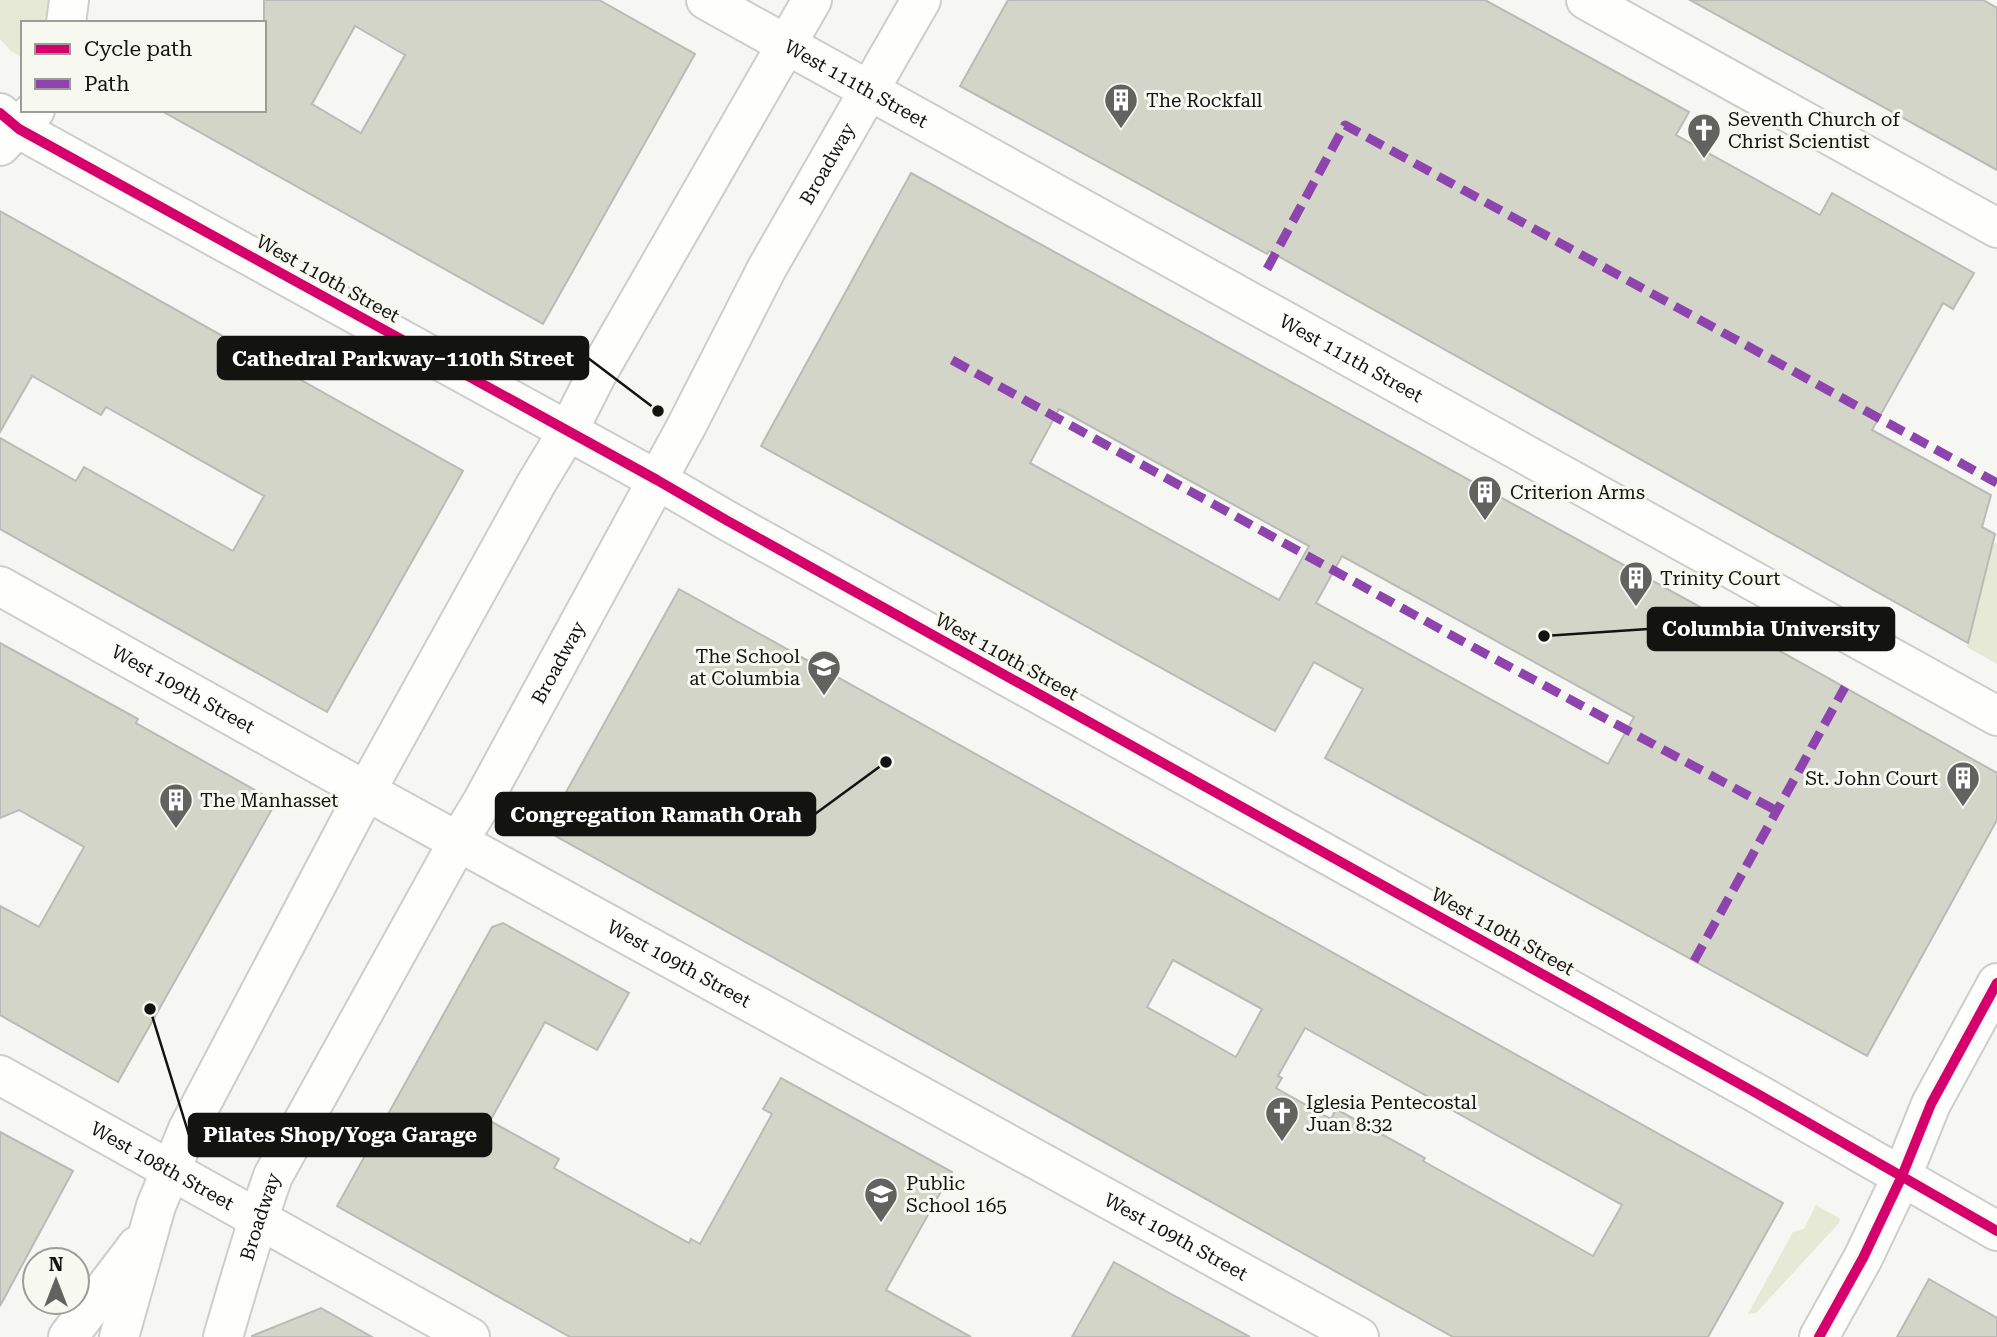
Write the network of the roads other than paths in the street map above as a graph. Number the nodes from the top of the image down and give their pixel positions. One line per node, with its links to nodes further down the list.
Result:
1 (69, 0): 6 (main road)
2 (706, 0): 7 (main road, West 111th Street)
3 (812, 0): 7 (main road)
4 (921, 0): 8 (main road, Broadway)
5 (1586, 0): 10 (main road)
6 (66, 21)
7 (787, 45): 8 (main road, West 111th Street); 11 (main road)
8 (868, 90): 12 (main road, Broadway); 14 (main road, West 111th Street)
9 (13, 124): 11 (main road, West 110th Street)
10 (1997, 228)
11 (568, 431): 12 (main road, West 110th Street); 15 (main road)
12 (657, 480): 16 (main road, Broadway); 20 (main road, West 110th Street)
13 (0, 586): 15 (main road, West 109th Street)
14 (1997, 716)
15 (366, 791): 16 (main road, West 109th Street); 19 (main road)
16 (459, 840): 21 (main road, Broadway); 28 (main road, West 109th Street)
17 (1997, 983): 20 (main road)
18 (0, 1075): 19 (main road, West 108th Street)
19 (169, 1170): 21 (main road, West 108th Street); 22 (main road)
20 (1902, 1177): 23 (main road, West 110th Street); 29 (main road)
21 (258, 1219): 26 (main road, Broadway); 27 (main road, West 108th Street)
22 (149, 1231): 24 (main road); 25 (main road)
23 (1997, 1231)
24 (68, 1337)
25 (119, 1337)
26 (223, 1337)
27 (470, 1337)
28 (1360, 1337)
29 (1819, 1337)

